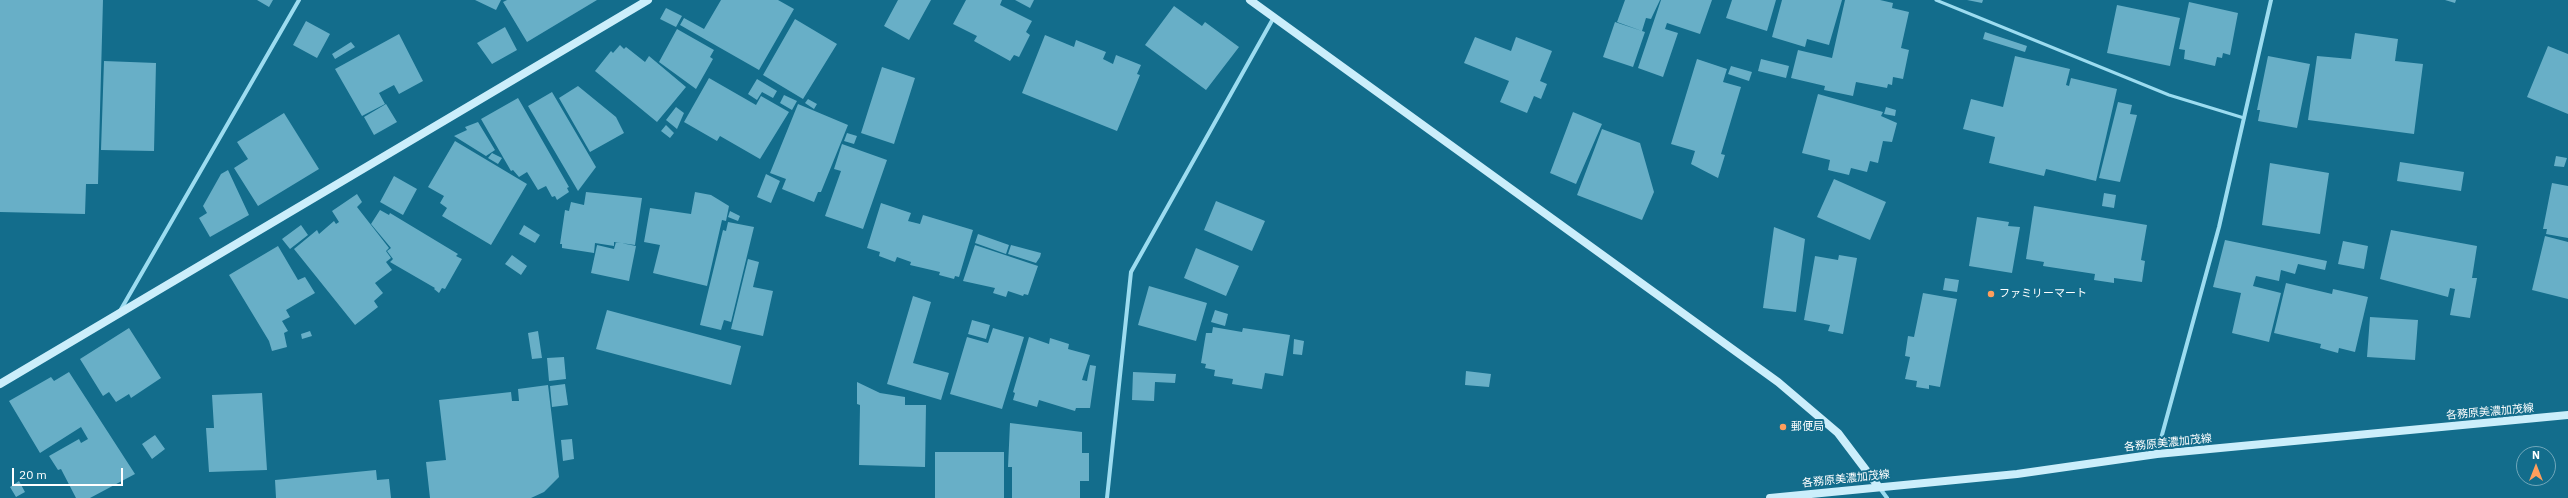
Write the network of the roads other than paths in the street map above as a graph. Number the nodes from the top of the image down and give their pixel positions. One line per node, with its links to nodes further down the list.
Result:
1 (299, 0): 8 (street)
2 (648, 0): 8 (street)
3 (1250, 0): 6 (street)
4 (1936, 0): 7 (lane)
5 (2271, 0): 7 (street)
6 (1274, 17): 12 (street); 13 (street)
7 (2245, 118): 11 (street)
8 (119, 313): 9 (street)
9 (0, 384)
10 (2568, 415): 11 (street, 各務原美濃加茂線)
11 (2157, 454): 12 (street, 各務原美濃加茂線)
12 (1878, 486): 14 (street, 各務原美濃加茂線); 15 (street)
13 (1107, 498)
14 (1770, 498)
15 (1887, 498)

